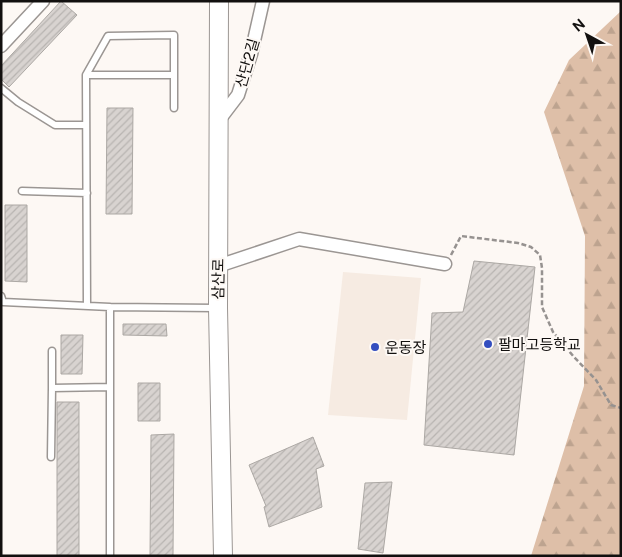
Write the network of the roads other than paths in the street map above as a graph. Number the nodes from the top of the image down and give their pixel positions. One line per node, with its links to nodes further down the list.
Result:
1 (43, 1): 4 (street)
2 (219, 1): 9 (main road, 삼산로)
3 (263, 1): 9 (street, 산단2길)
4 (1, 46)
5 (86, 75): 6 (lane); 6 (lane); 10 (lane)
6 (174, 75): 8 (lane)
7 (1, 88): 10 (lane)
8 (174, 108)
9 (219, 120): 14 (main road, 삼산로)
10 (86, 125): 12 (lane)
11 (22, 191): 12 (lane)
12 (87, 193): 16 (lane)
13 (445, 264): 14 (street)
14 (218, 266): 18 (main road, 삼산로)
15 (1, 296): 16 (lane)
16 (88, 306): 17 (lane)
17 (110, 307): 18 (lane); 20 (lane)
18 (218, 308): 24 (main road, 삼산로)
19 (52, 351): 21 (lane)
20 (110, 387): 21 (lane); 23 (lane)
21 (52, 388): 22 (lane)
22 (51, 458)
23 (110, 556)
24 (223, 556)

